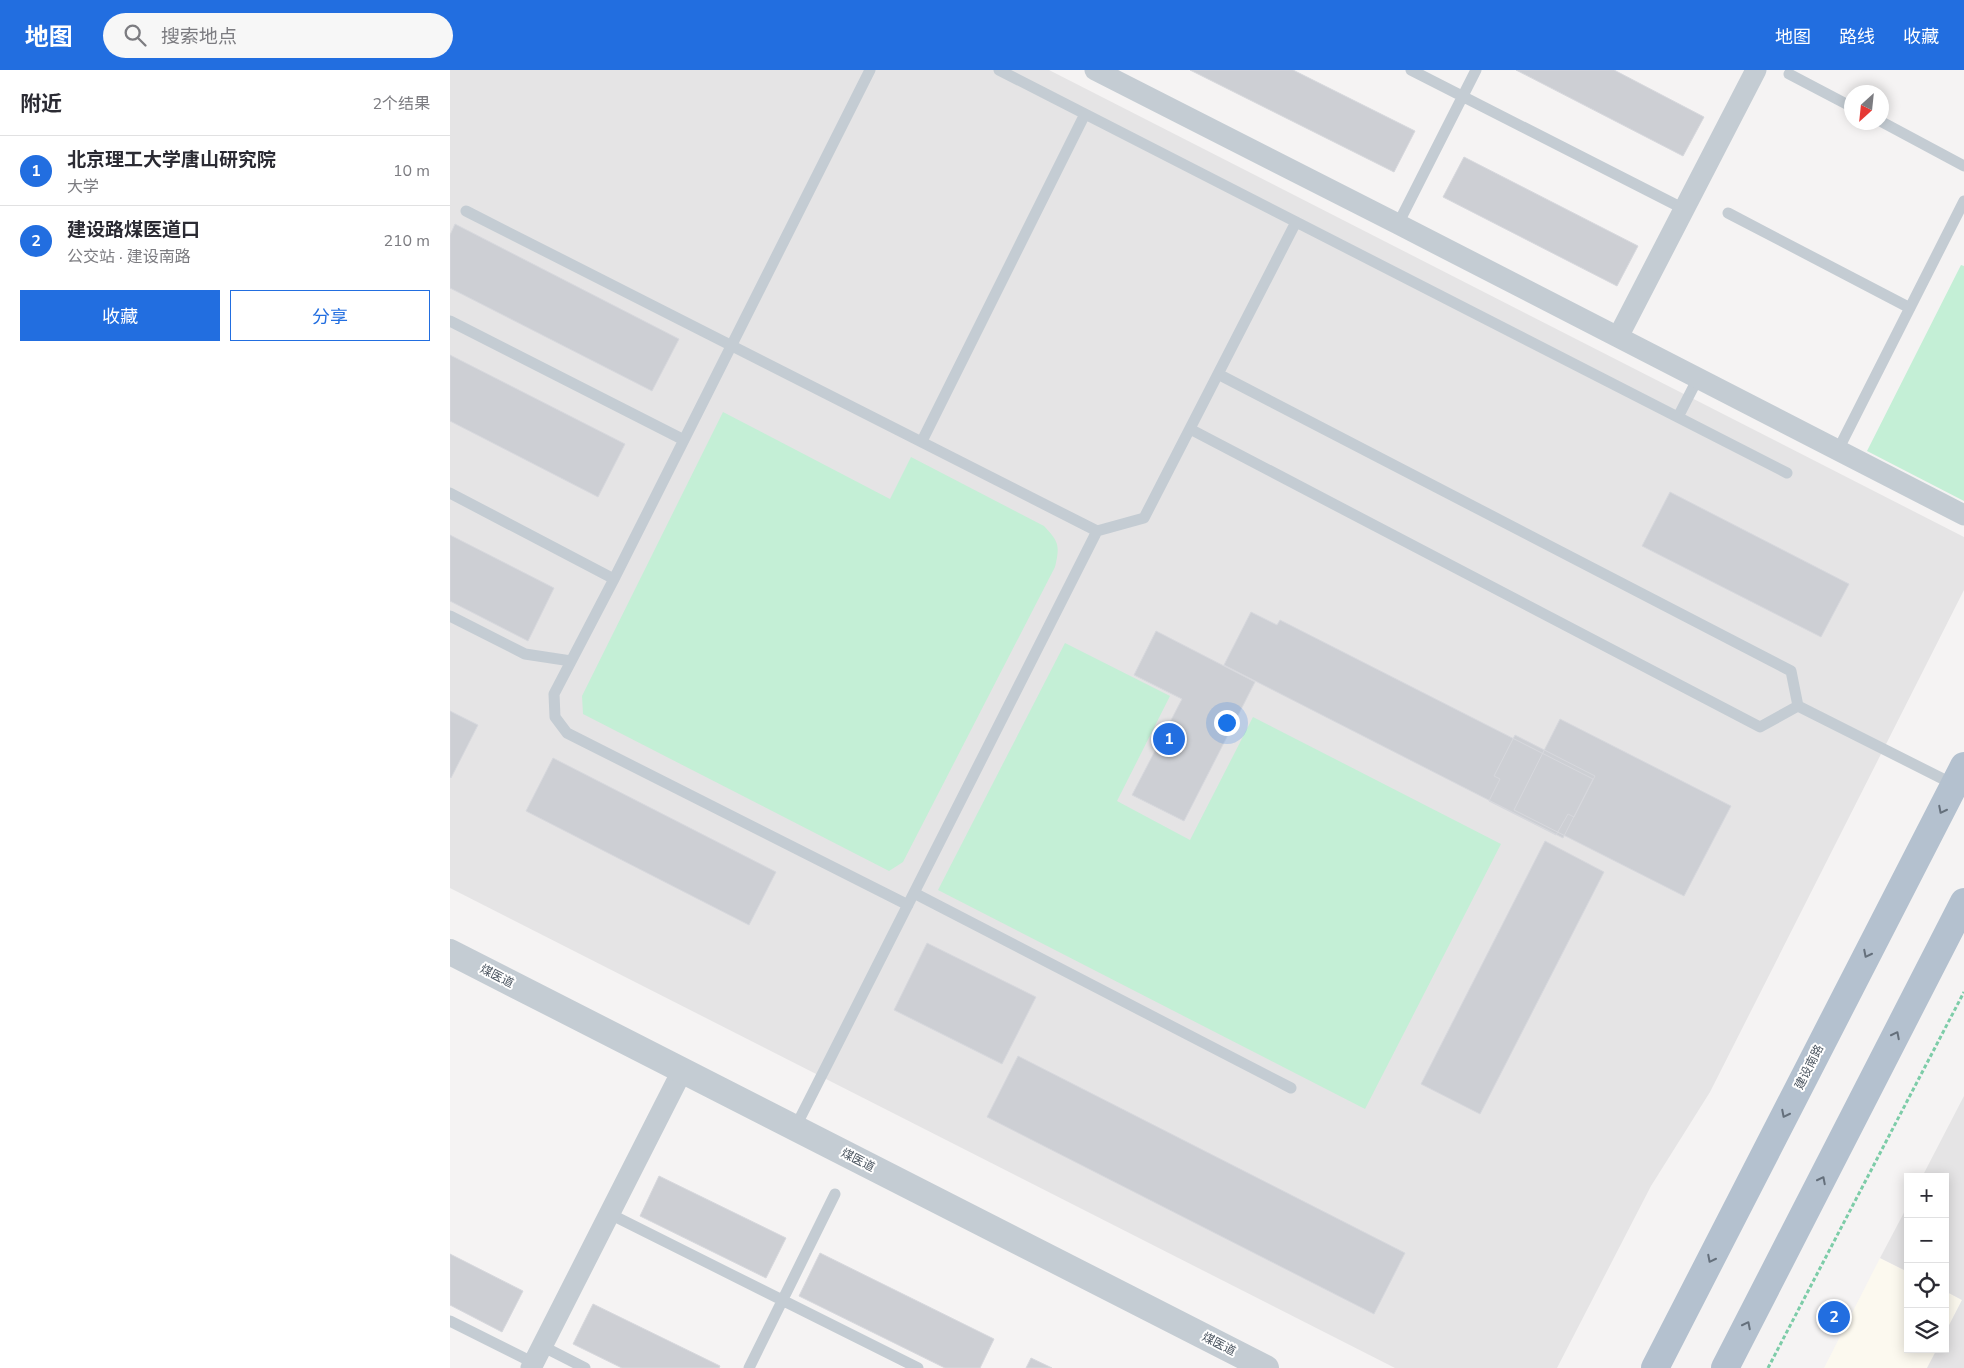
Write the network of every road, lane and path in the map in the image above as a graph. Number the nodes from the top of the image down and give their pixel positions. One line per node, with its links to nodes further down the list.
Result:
1 (870, 70): 23 (lane)
2 (999, 70): 11 (lane)
3 (1094, 70): 8 (street)
4 (1411, 70): 9 (lane)
5 (1476, 70): 9 (lane)
6 (1756, 70): 15 (street)
7 (1789, 74): 10 (lane)
8 (1117, 75): 19 (street)
9 (1463, 96): 15 (lane); 19 (lane)
10 (1844, 103)
11 (1085, 114): 18 (lane); 29 (lane)
12 (1889, 126): 13 (lane)
13 (1964, 166)
14 (1964, 201): 20 (lane)
15 (1684, 209): 22 (street)
16 (466, 211): 23 (lane)
17 (1728, 213): 20 (lane)
18 (1296, 222): 24 (lane); 26 (lane)
19 (1398, 224): 22 (street)
20 (1910, 308): 30 (lane)
21 (450, 321): 28 (lane)
22 (1618, 337): 25 (street)
23 (732, 344): 28 (lane); 29 (lane)
24 (1218, 374): 27 (lane); 38 (lane)
25 (1698, 378): 26 (lane); 30 (street)
26 (1678, 417): 31 (lane)
27 (1190, 429): 34 (lane); 38 (lane)
28 (684, 440): 35 (lane)
29 (922, 441): 34 (lane)
30 (1838, 450): 33 (street)
31 (1787, 473)
32 (450, 493): 35 (lane)
33 (1964, 515)
34 (1097, 532): 40 (lane)
35 (614, 579): 37 (lane)
36 (450, 616): 37 (lane)
37 (571, 661): 42 (lane)
38 (1798, 706): 39 (lane)
39 (1959, 775): 57 (main road, 建设南路, one-way to 57)
40 (914, 893): 42 (lane); 46 (lane)
41 (1964, 902): 58 (main road, one-way to 41)
42 (908, 905): 47 (lane)
43 (450, 952): 45 (street, 煤医道)
44 (1964, 992): 59 (path)
45 (682, 1071): 47 (street, 煤医道); 49 (street)
46 (1291, 1088)
47 (795, 1128): 56 (street, 煤医道)
48 (835, 1194): 50 (lane)
49 (610, 1214): 50 (lane); 52 (street)
50 (782, 1300): 54 (lane); 55 (lane)
51 (450, 1321): 52 (lane)
52 (536, 1359): 53 (lane)
53 (586, 1368)
54 (749, 1368)
55 (918, 1368)
56 (1266, 1368)
57 (1655, 1368)
58 (1725, 1368)
59 (1768, 1368)

